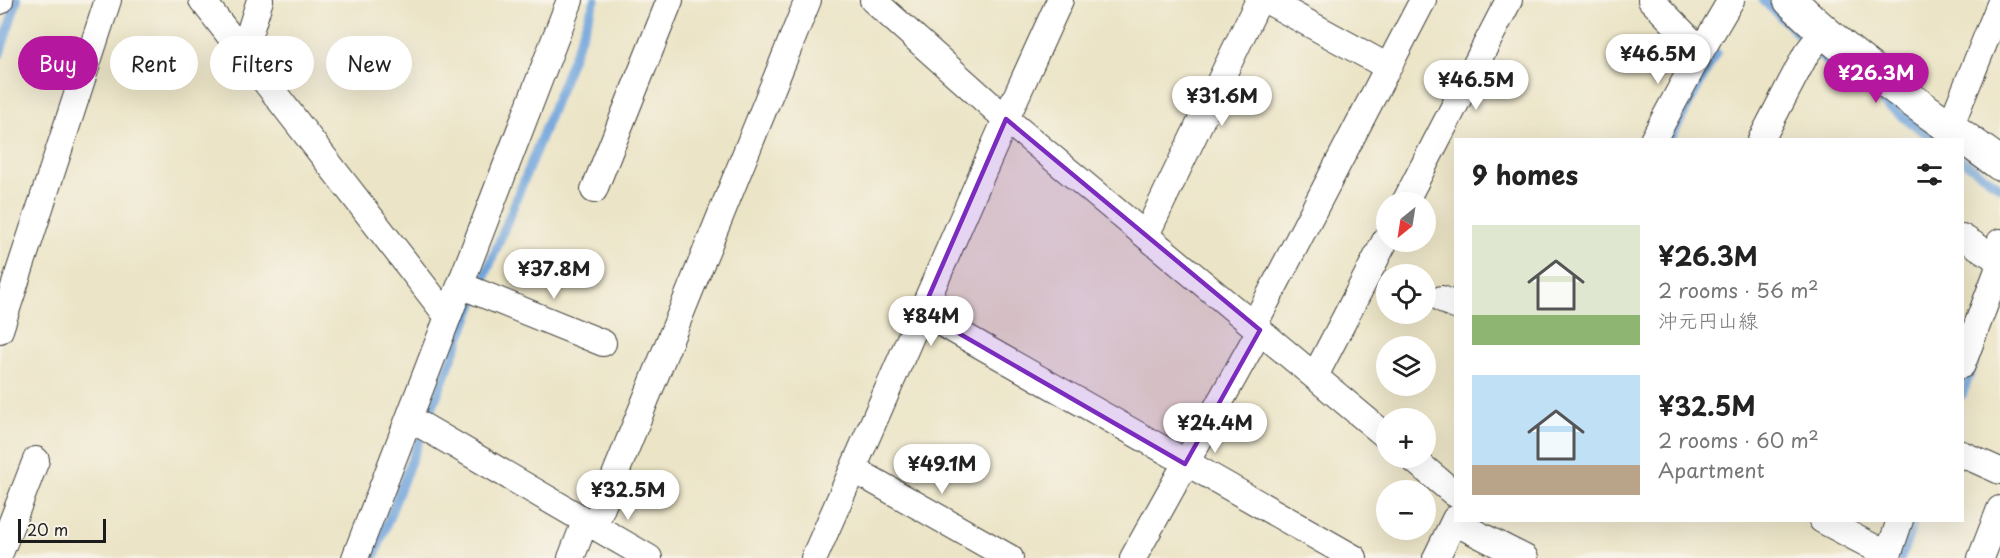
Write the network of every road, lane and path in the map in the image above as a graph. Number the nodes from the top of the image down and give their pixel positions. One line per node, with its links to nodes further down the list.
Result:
1 (108, 0): 38 (street)
2 (202, 0): 17 (street)
3 (260, 0): 18 (street)
4 (570, 0): 34 (street)
5 (670, 0): 28 (street)
6 (808, 0): 56 (street)
7 (1060, 0): 23 (street)
8 (1260, 0): 30 (street)
9 (1266, 0): 21 (street)
10 (1423, 0): 21 (street)
11 (1509, 0): 29 (street)
12 (1651, 0): 20 (street)
13 (1731, 0): 20 (street)
14 (1790, 0): 19 (main road)
15 (875, 1): 23 (street)
16 (2000, 4): 24 (street)
17 (230, 36)
18 (248, 36)
19 (1815, 43): 24 (main road); 26 (street)
20 (1704, 45): 25 (street)
21 (1388, 67): 37 (street)
22 (272, 90): 36 (street)
23 (1006, 119): 30 (street); 35 (street)
24 (1950, 127): 27 (main road)
25 (1654, 138)
26 (1762, 138)
27 (2000, 164)
28 (594, 190)
29 (1410, 192)
30 (1146, 234): 37 (street)
31 (1964, 238): 32 (street)
32 (1997, 249): 40 (street)
33 (1379, 252): 41 (street)
34 (474, 291): 36 (street); 39 (street)
35 (922, 312): 46 (street); 48 (street)
36 (448, 317): 42 (street)
37 (1257, 328): 41 (street); 46 (street)
38 (0, 330)
39 (603, 343)
40 (1964, 359)
41 (1315, 376): 43 (street)
42 (419, 424): 56 (street); 60 (street)
43 (1376, 427)
44 (1964, 455): 49 (street)
45 (36, 460): 57 (street)
46 (1185, 464): 65 (street); 66 (street)
47 (1424, 468): 50 (street)
48 (853, 469): 63 (street); 64 (street)
49 (2000, 471)
50 (1454, 493)
51 (2000, 509): 58 (street)
52 (1454, 520): 67 (street)
53 (1458, 522): 68 (street)
54 (1826, 522): 59 (street)
55 (1899, 522): 59 (street)
56 (590, 524): 61 (street); 62 (street)
57 (0, 553)
58 (1988, 555)
59 (1888, 557)
60 (355, 558)
61 (571, 558)
62 (650, 558)
63 (814, 558)
64 (1010, 558)
65 (1133, 558)
66 (1354, 558)
67 (1436, 558)
68 (1525, 558)

